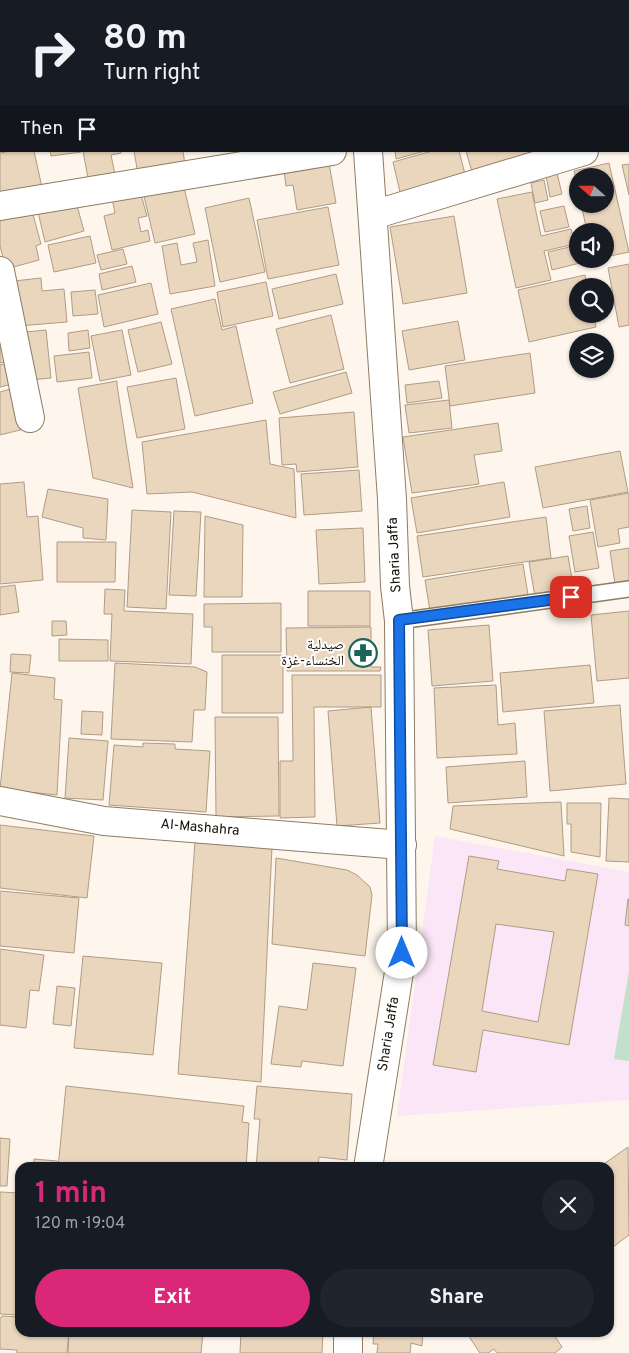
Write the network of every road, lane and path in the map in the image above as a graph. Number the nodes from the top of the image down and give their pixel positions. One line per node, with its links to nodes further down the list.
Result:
1 (326, 152): 4 (street)
2 (368, 152): 5 (street, Sharia Jaffa)
3 (581, 152): 5 (street)
4 (0, 206)
5 (372, 215): 9 (street, Sharia Jaffa)
6 (0, 271): 7 (street)
7 (30, 418)
8 (629, 589): 9 (lane)
9 (399, 620): 11 (street, Sharia Jaffa)
10 (0, 801): 11 (street, Al-Mashahra)
11 (402, 845): 12 (street, Sharia Jaffa)
12 (369, 1162)
13 (348, 1337): 14 (street)
14 (348, 1353)

